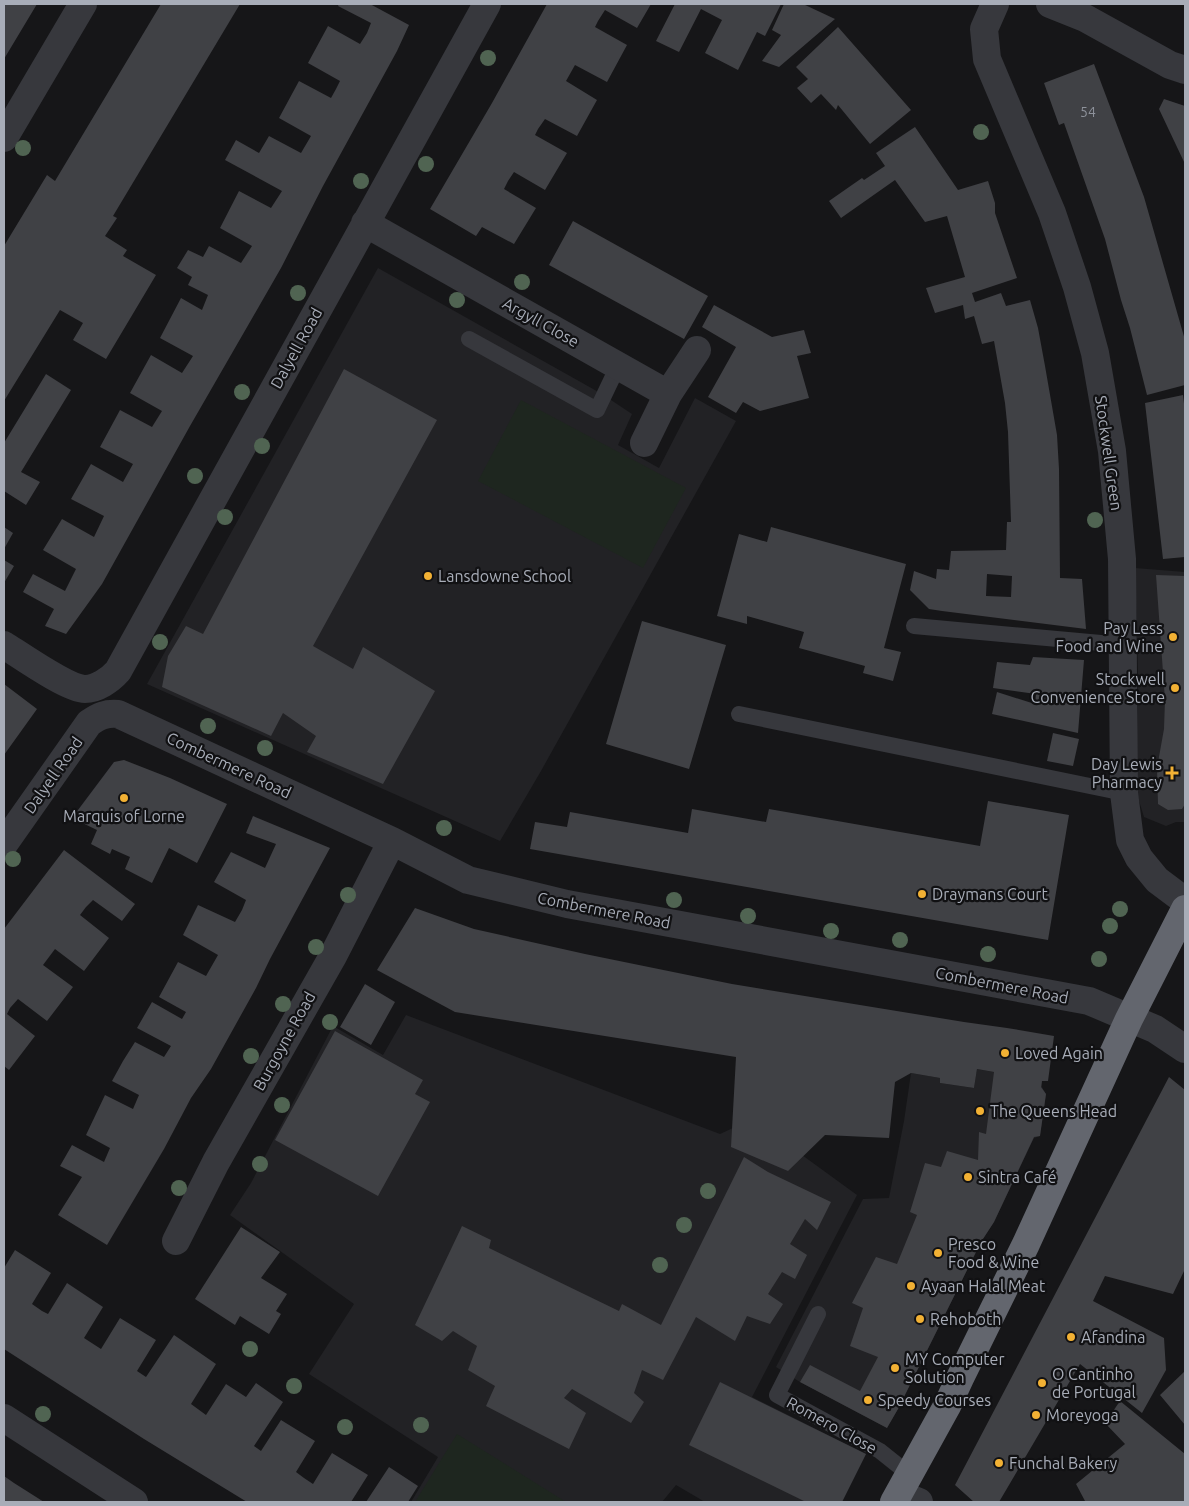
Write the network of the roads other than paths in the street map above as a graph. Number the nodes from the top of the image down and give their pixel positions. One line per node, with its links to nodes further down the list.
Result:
1 (83, 4): 7 (street)
2 (487, 4): 8 (street, Dalyell Road)
3 (996, 4): 16 (street, Stockwell Green)
4 (1050, 4): 5 (street)
5 (1089, 11): 6 (street)
6 (1185, 70)
7 (4, 138)
8 (365, 223): 11 (street, Argyll Close); 15 (street, Dalyell Road)
9 (469, 339): 11 (lane)
10 (697, 350): 12 (street)
11 (618, 366): 12 (street, Argyll Close)
12 (668, 394): 13 (street)
13 (644, 443)
14 (914, 626): 16 (lane)
15 (4, 645)
16 (1123, 645): 19 (street, Stockwell Green)
17 (108, 713): 20 (street, Combermere Road); 21 (street, Dalyell Road)
18 (739, 714): 19 (lane)
19 (1124, 792): 22 (street, Stockwell Green)
20 (392, 841): 24 (street, Combermere Road); 26 (street, Burgoyne Road)
21 (4, 844)
22 (1185, 901)
23 (1185, 909): 24 (highway)
24 (1129, 1019): 25 (street, Combermere Road); 29 (highway)
25 (1185, 1048)
26 (176, 1242)
27 (818, 1314): 29 (lane, Romero Close)
28 (4, 1418): 30 (street)
29 (906, 1494)
30 (134, 1502)

